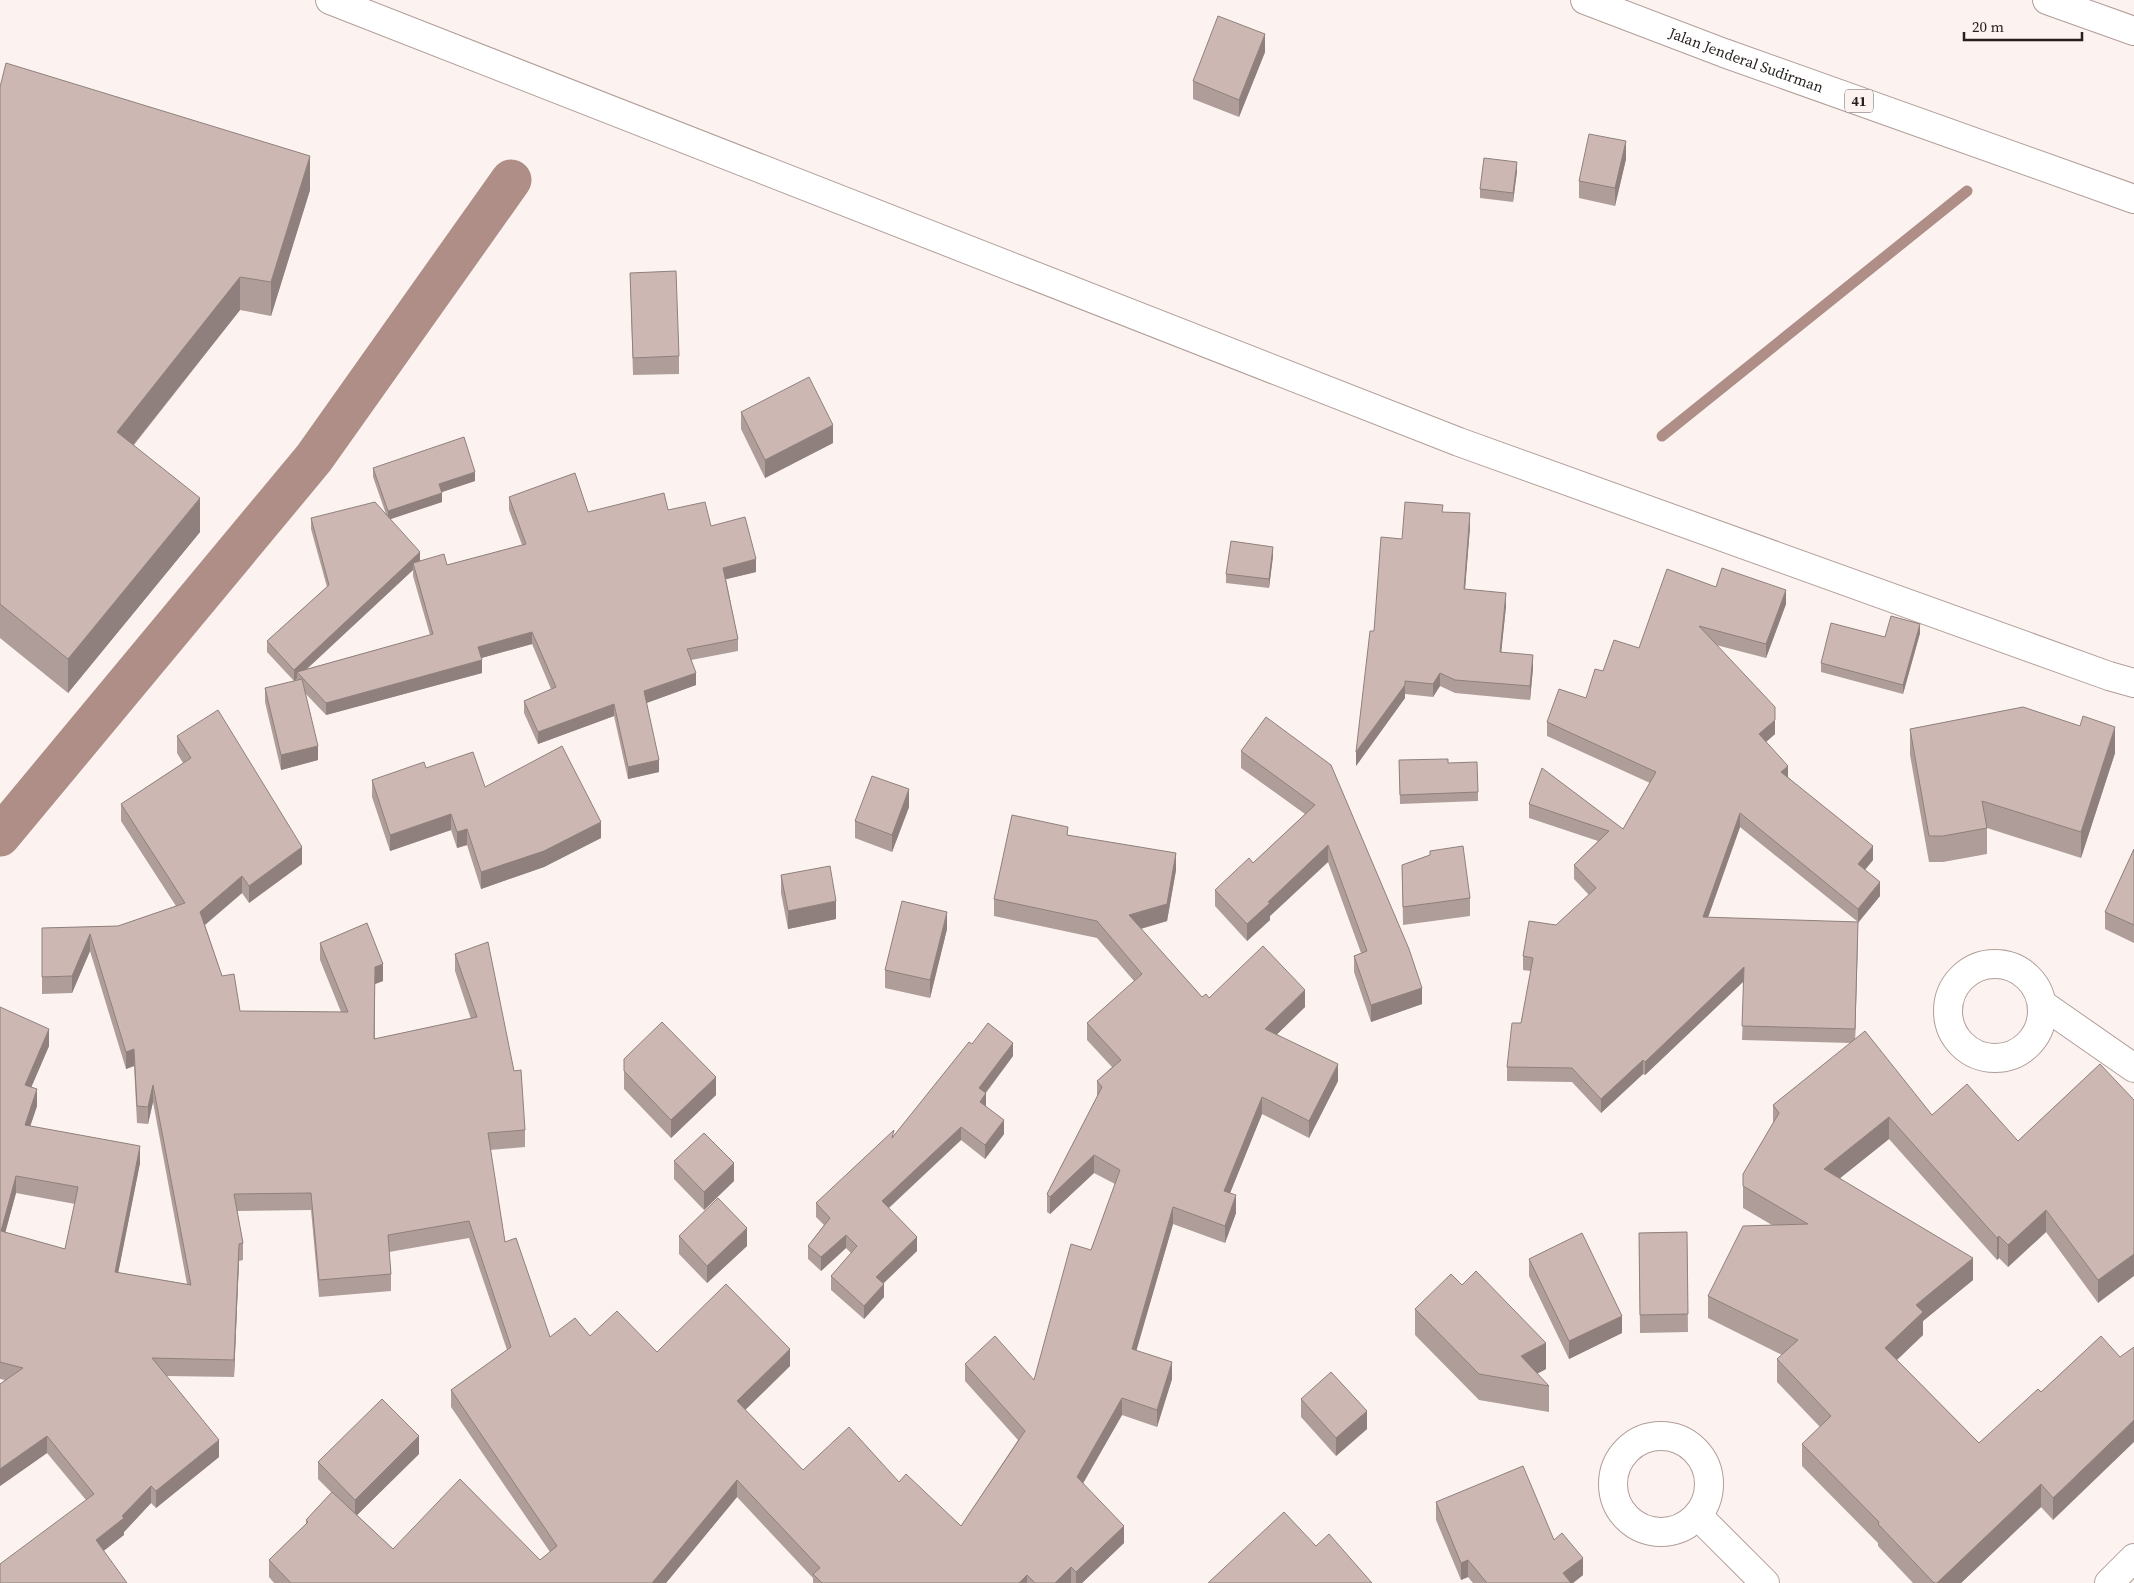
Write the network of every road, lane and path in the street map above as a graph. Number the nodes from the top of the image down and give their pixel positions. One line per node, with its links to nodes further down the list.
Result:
1 (330, 0): 6 (main road)
2 (1585, 0): 5 (main road, Jalan Jenderal Sudirman / 41)
3 (2046, 0): 4 (main road)
4 (2134, 31)
5 (2134, 199)
6 (2134, 683)
7 (2042, 1004): 8 (main road)
8 (2134, 1068)
9 (1698, 1516): 11 (main road)
10 (2134, 1558): 12 (main road)
11 (1765, 1583)
12 (2109, 1583)

